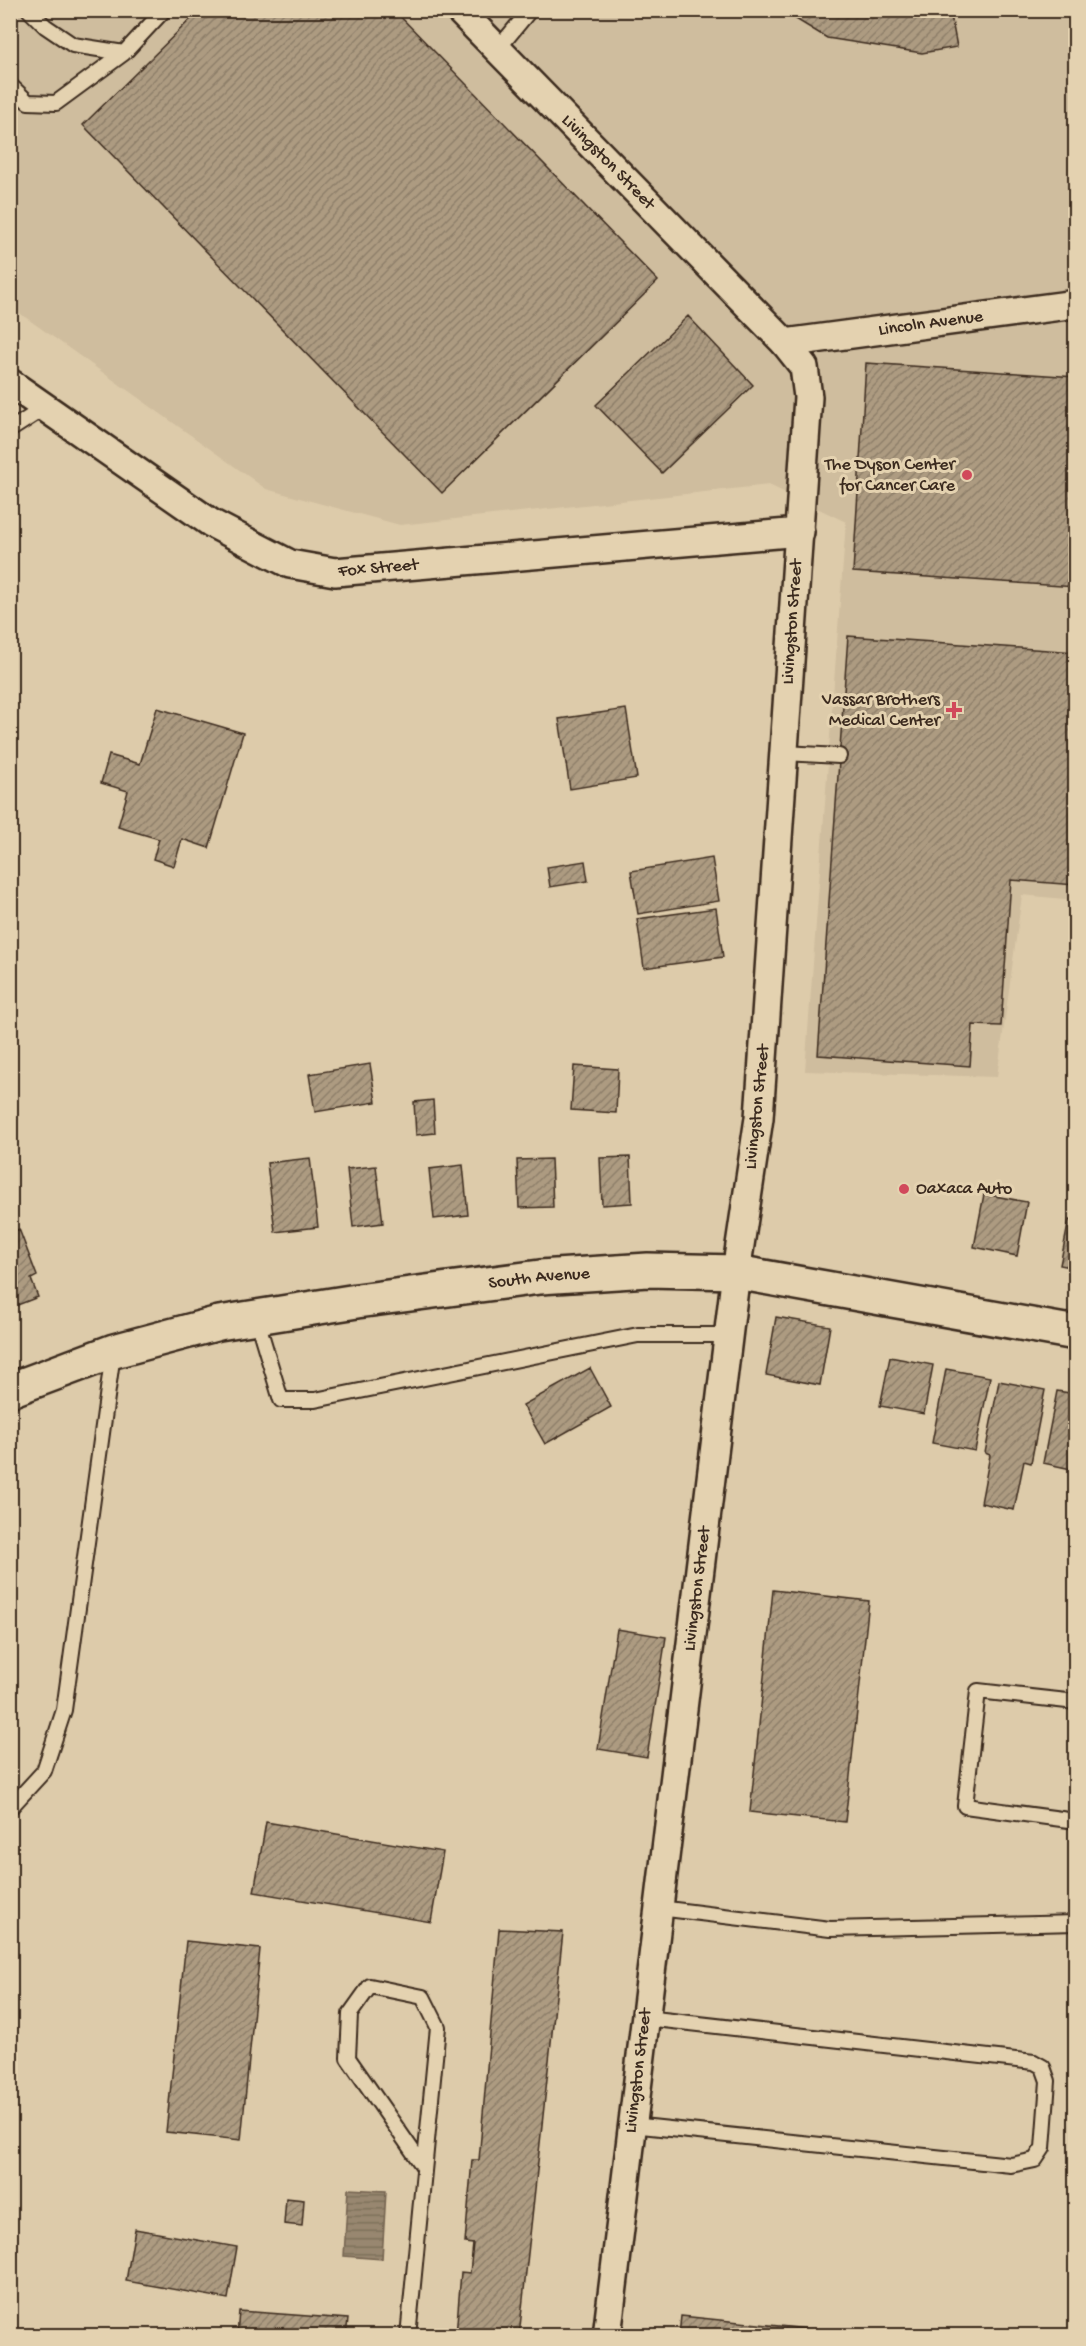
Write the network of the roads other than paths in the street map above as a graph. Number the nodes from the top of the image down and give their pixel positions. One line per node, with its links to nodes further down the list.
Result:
1 (29, 10): 6 (lane)
2 (164, 10): 6 (lane)
3 (459, 10): 5 (street, Livingston Street)
4 (530, 10): 5 (lane)
5 (497, 50): 9 (street, Livingston Street)
6 (124, 53): 7 (lane)
7 (10, 85)
8 (1076, 304): 9 (street, Lincoln Avenue)
9 (785, 343): 13 (street, Livingston Street)
10 (10, 383): 11 (street, Fox Street)
11 (44, 408): 12 (lane); 13 (street, Fox Street)
12 (10, 430)
13 (800, 532): 14 (street, Livingston Street)
14 (785, 753): 15 (lane); 16 (street, Livingston Street)
15 (839, 756)
16 (736, 1272): 17 (street, South Avenue); 18 (street, South Avenue); 19 (street, Livingston Street)
17 (256, 1317): 19 (lane); 20 (street, South Avenue)
18 (1076, 1333)
19 (729, 1335): 25 (street, Livingston Street)
20 (114, 1351): 21 (street, South Avenue); 23 (lane)
21 (10, 1390)
22 (1076, 1702): 24 (lane)
23 (10, 1808)
24 (1076, 1821)
25 (659, 1908): 26 (lane); 27 (street, Livingston Street)
26 (1076, 1923)
27 (646, 2018): 28 (street, Livingston Street); 28 (lane)
28 (632, 2125): 31 (street, Livingston Street)
29 (423, 2166): 29 (lane); 30 (lane)
30 (408, 2336)
31 (607, 2336)

